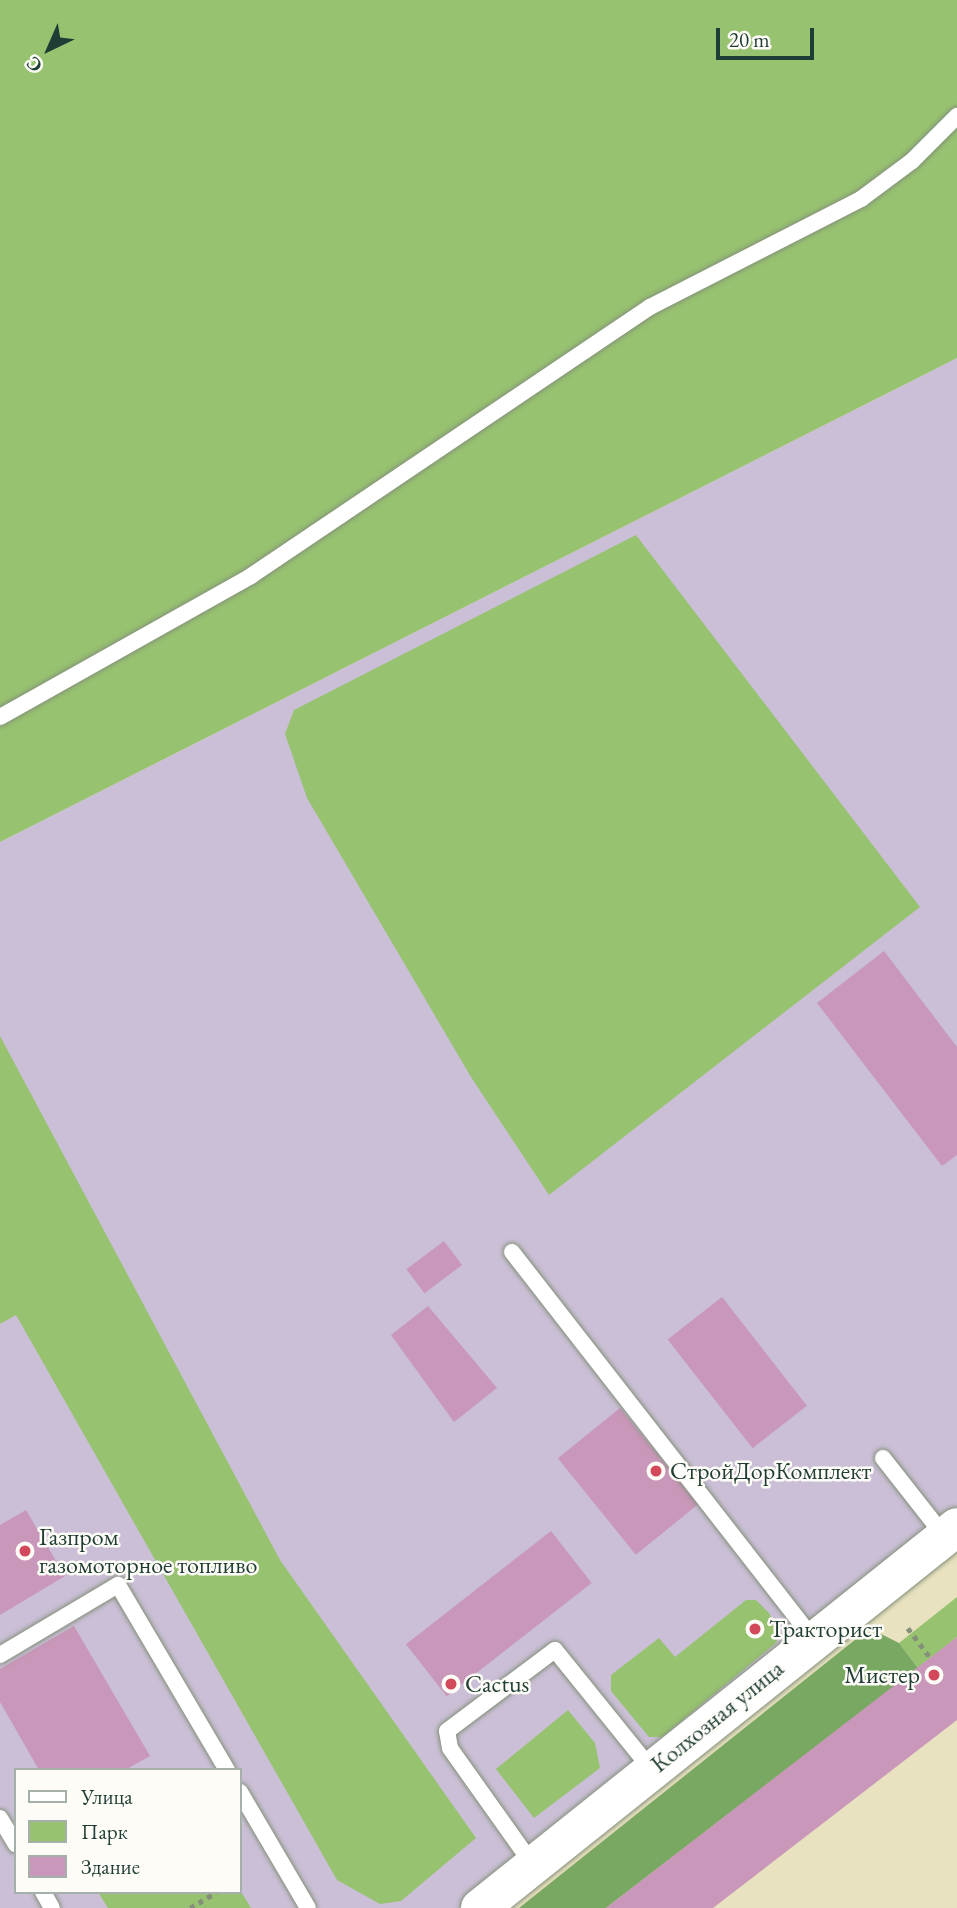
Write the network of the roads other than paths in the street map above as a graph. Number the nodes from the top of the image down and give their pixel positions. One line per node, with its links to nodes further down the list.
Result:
1 (957, 116): 2 (lane)
2 (0, 717)
3 (512, 1252): 6 (lane)
4 (883, 1458): 5 (lane)
5 (951, 1532): 6 (street, Колхозная улица)
6 (813, 1638): 9 (street, Колхозная улица)
7 (0, 1655): 8 (lane)
8 (226, 1768)
9 (651, 1769): 13 (street, Колхозная улица); 13 (lane)
10 (242, 1795): 14 (lane)
11 (0, 1818): 12 (lane)
12 (14, 1842)
13 (533, 1865): 15 (street, Колхозная улица)
14 (307, 1908)
15 (480, 1908)

